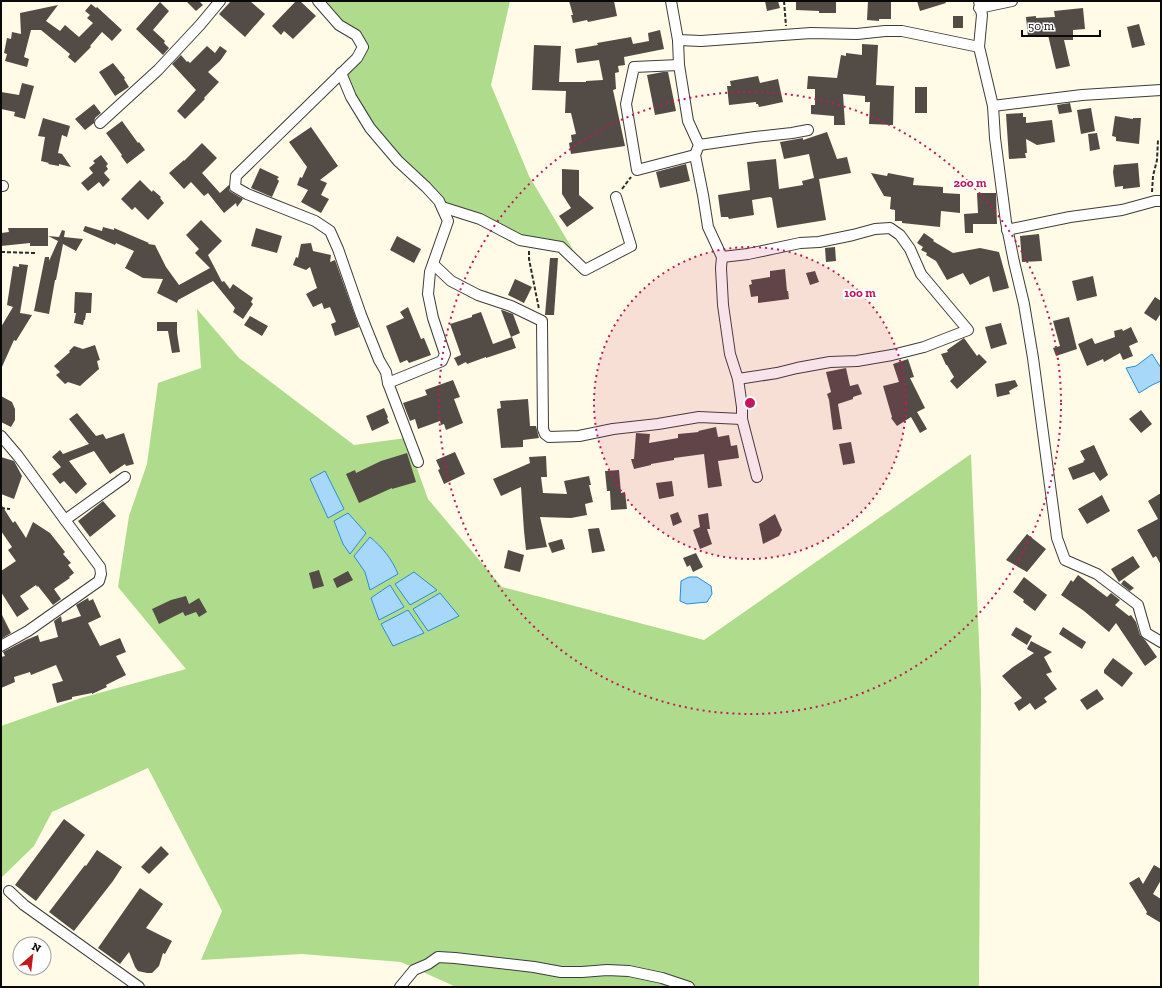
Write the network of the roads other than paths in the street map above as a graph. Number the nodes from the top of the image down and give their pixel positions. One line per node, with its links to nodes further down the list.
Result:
1 (220, 1): 12 (street)
2 (318, 1): 9 (street)
3 (671, 1): 6 (street)
4 (1012, 1): 5 (street)
5 (979, 5): 7 (street)
6 (678, 40): 7 (street); 8 (street)
7 (978, 46): 11 (street)
8 (679, 65): 14 (street); 15 (street)
9 (341, 73): 18 (street); 23 (street)
10 (1161, 90): 11 (street)
11 (993, 106): 19 (street)
12 (100, 123)
13 (808, 130): 14 (street)
14 (699, 145): 15 (street)
15 (695, 155): 20 (street)
16 (616, 197): 18 (street)
17 (1158, 201): 19 (street)
18 (442, 207): 21 (street)
19 (1008, 230): 30 (street)
20 (722, 257): 22 (street); 22 (street)
21 (433, 264): 23 (street); 24 (street)
22 (738, 379): 24 (street)
23 (388, 383): 26 (street)
24 (742, 419): 28 (street)
25 (1, 436): 29 (street)
26 (418, 462)
27 (125, 477): 29 (street)
28 (757, 477)
29 (65, 520): 31 (street)
30 (1161, 642)
31 (1, 646)
32 (10, 891): 33 (street)
33 (139, 987)
34 (400, 987): 35 (street)
35 (689, 987)

